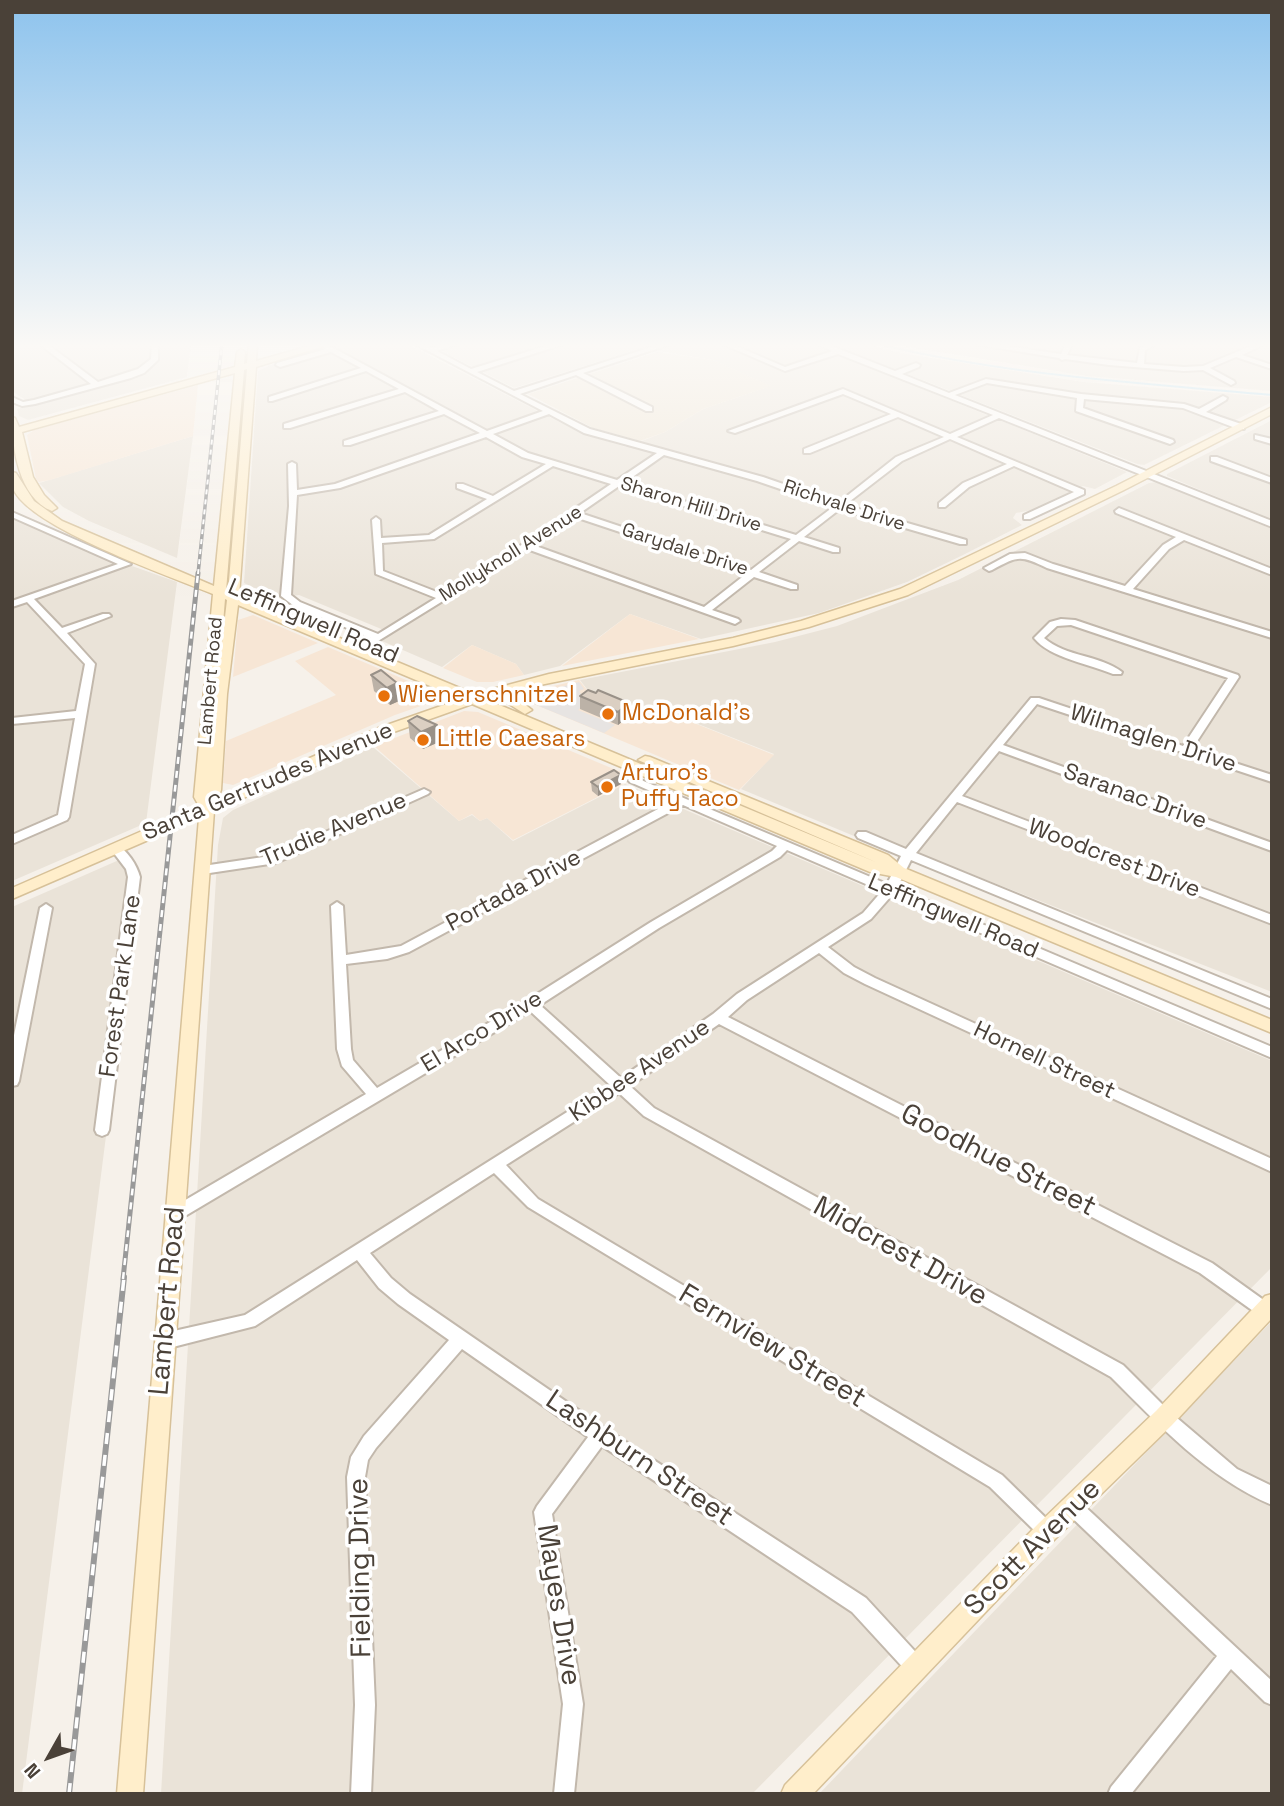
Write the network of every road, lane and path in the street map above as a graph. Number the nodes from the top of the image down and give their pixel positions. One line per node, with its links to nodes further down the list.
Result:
1 (14, 427): 55 (main road, Leffingwell Road)
2 (238, 427): 51 (main road, Lambert Road)
3 (244, 427): 59 (main road, Lambert Road)
4 (396, 427): 21 (street)
5 (476, 427): 16 (street, Sharon Hill Drive)
6 (503, 427): 16 (street)
7 (581, 427): 23 (street, Richvale Drive)
8 (742, 427): 15 (street)
9 (865, 427): 22 (street)
10 (930, 427): 17 (street)
11 (971, 427): 17 (street)
12 (1031, 427): 28 (street)
13 (1129, 427): 19 (street)
14 (1241, 427): 28 (main road, Santa Gertrudes Avenue)
15 (732, 431)
16 (486, 433): 27 (street, Sharon Hill Drive); 33 (street)
17 (951, 436): 25 (street); 36 (street)
18 (1258, 437): 20 (street)
19 (1170, 442)
20 (1272, 442)
21 (347, 443)
22 (807, 451)
23 (662, 453): 31 (street, Mollyknoll Avenue); 36 (street, Richvale Drive)
24 (1214, 459): 30 (street)
25 (1015, 463): 35 (street); 41 (street)
26 (292, 464): 33 (street)
27 (551, 464): 31 (street, Sharon Hill Drive); 34 (street)
28 (1147, 474): 42 (street); 72 (main road, Santa Gertrudes Avenue)
29 (12, 475): 59 (main road, Leffingwell Road)
30 (1272, 481)
31 (619, 483): 40 (street, Mollyknoll Avenue); 46 (street, Sharon Hill Drive)
32 (460, 486): 34 (street)
33 (292, 494): 69 (street)
34 (494, 499): 47 (street)
35 (942, 505)
36 (839, 506): 46 (street); 48 (street, Richvale Drive)
37 (1119, 510): 45 (street)
38 (1272, 512): 42 (street)
39 (12, 513): 61 (street)
40 (575, 514): 49 (street, Mollyknoll Avenue); 54 (street, Garydale Drive)
41 (1027, 517)
42 (1260, 519): 44 (street)
43 (376, 520): 47 (street)
44 (1272, 524)
45 (1184, 536): 53 (street); 57 (street)
46 (798, 537): 50 (street, Sharon Hill Drive); 54 (street)
47 (377, 541): 60 (street)
48 (963, 542)
49 (526, 546): 60 (street, Mollyknoll Avenue); 62 (street)
50 (836, 550)
51 (222, 552): 55 (main road); 59 (main road, Lambert Road)
52 (989, 568): 57 (street)
53 (1272, 572)
54 (754, 573): 56 (street, Garydale Drive); 62 (street)
55 (201, 575): 59 (main road, Leffingwell Road)
56 (794, 587)
57 (1127, 590): 66 (street)
58 (12, 591): 61 (street)
59 (226, 591): 64 (main road, Leffingwell Road); 68 (main road, Lambert Road); 69 (main road, Leffingwell Road); 85 (main road, Lambert Road)
60 (442, 597): 69 (street, Mollyknoll Avenue)
61 (21, 601): 67 (street)
62 (707, 609): 65 (street)
63 (106, 616): 67 (street)
64 (274, 616): 68 (main road); 69 (main road, Leffingwell Road)
65 (735, 621)
66 (1270, 631)
67 (61, 632): 76 (street)
68 (229, 636): 85 (main road, Lambert Road)
69 (367, 644): 73 (main road, Leffingwell Road)
70 (1117, 672): 71 (street)
71 (1234, 677): 79 (street)
72 (549, 678): 73 (main road, Santa Gertrudes Avenue); 75 (main road)
73 (480, 697): 75 (main road, Leffingwell Road); 85 (main road, Santa Gertrudes Avenue); 93 (main road, Leffingwell Road)
74 (1035, 700): 78 (street, Kibbee Avenue); 79 (street, Wilmaglen Drive)
75 (525, 710): 93 (main road, Leffingwell Road)
76 (81, 714): 77 (street); 87 (street)
77 (12, 721)
78 (998, 747): 83 (street, Kibbee Avenue); 89 (street, Saranac Drive)
79 (1186, 750): 80 (street, Wilmaglen Drive)
80 (1272, 779)
81 (634, 780): 84 (street, Leffingwell Road)
82 (424, 792): 92 (street, Trudie Avenue)
83 (957, 798): 91 (street, Kibbee Avenue); 98 (street, Woodcrest Drive)
84 (682, 801): 88 (street, Leffingwell Road); 100 (street, Portada Drive)
85 (207, 808): 90 (main road, Santa Gertrudes Avenue); 92 (main road, Lambert Road)
86 (862, 835): 91 (street, Leffingwell Road)
87 (12, 840)
88 (785, 845): 94 (street, Leffingwell Road); 101 (street, El Arco Drive)
89 (1272, 847)
90 (116, 848): 95 (main road, Santa Gertrudes Avenue); 110 (street, Forest Park Lane)
91 (908, 854): 93 (street, Kibbee Avenue); 102 (street, Leffingwell Road)
92 (202, 870): 113 (main road, Lambert Road)
93 (899, 872): 94 (street, Kibbee Avenue); 104 (main road, Leffingwell Road)
94 (890, 890): 99 (street, Kibbee Avenue); 105 (street, Leffingwell Road)
95 (12, 894)
96 (337, 906): 100 (street)
97 (46, 908): 106 (street)
98 (1272, 920)
99 (820, 948): 103 (street, Kibbee Avenue); 112 (street, Hornell Street)
100 (340, 960): 109 (street)
101 (531, 1004): 108 (street, Midcrest Drive); 109 (street, El Arco Drive)
102 (1272, 1004)
103 (718, 1018): 108 (street, Kibbee Avenue); 115 (street, Goodhue Street)
104 (1272, 1027)
105 (1272, 1054)
106 (14, 1061): 107 (street)
107 (12, 1081)
108 (619, 1086): 111 (street, Kibbee Avenue); 118 (street, Midcrest Drive)
109 (375, 1095): 113 (street, El Arco Drive)
110 (102, 1130)
111 (496, 1165): 114 (street, Kibbee Avenue); 122 (street, Fernview Street)
112 (1272, 1166)
113 (175, 1214): 117 (main road, Lambert Road)
114 (360, 1252): 116 (street, Lashburn Street); 117 (street, Kibbee Avenue)
115 (1269, 1309): 118 (main road, Scott Avenue)
116 (461, 1338): 119 (street, Lashburn Street); 127 (street, Fielding Drive)
117 (165, 1341): 126 (main road, Lambert Road)
118 (1164, 1418): 120 (street, Midcrest Drive); 121 (main road, Scott Avenue)
119 (600, 1435): 124 (street, Lashburn Street); 128 (street, Mayes Drive)
120 (1272, 1496)
121 (1073, 1507): 122 (main road, Scott Avenue); 123 (street)
122 (1047, 1531): 124 (main road, Scott Avenue)
123 (1229, 1656): 125 (street); 130 (street)
124 (916, 1667): 129 (main road, Scott Avenue)
125 (1272, 1695)
126 (130, 1794)
127 (361, 1794)
128 (564, 1794)
129 (794, 1794)
130 (1118, 1794)

